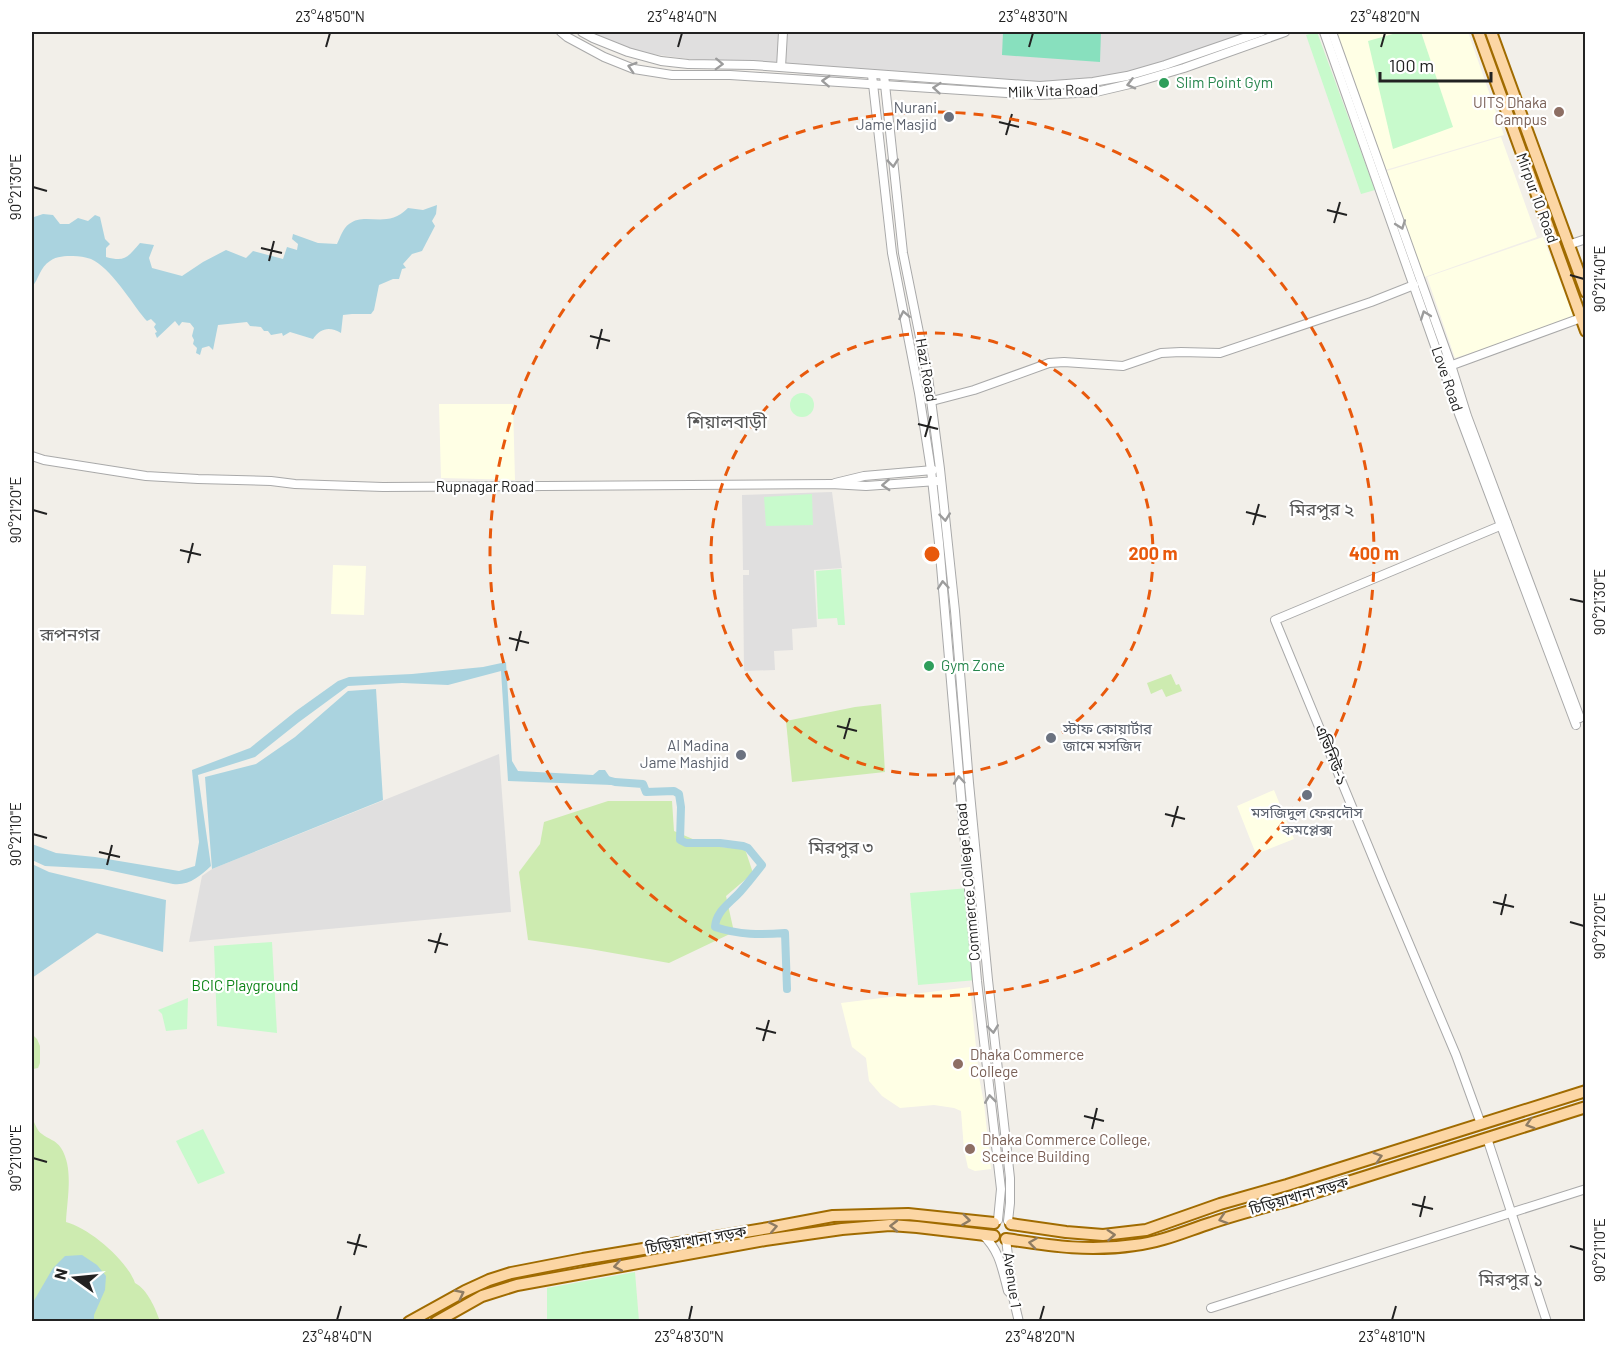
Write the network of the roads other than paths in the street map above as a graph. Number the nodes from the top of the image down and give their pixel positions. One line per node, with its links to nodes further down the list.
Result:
1 (561, 32): 16 (street, Milk Vita Road, one-way to 1)
2 (582, 32): 10 (street, Milk Vita Road, one-way to 10)
3 (783, 32): 10 (street)
4 (1261, 32): 15 (street, Milk Vita Road)
5 (1285, 32): 17 (street, Milk Vita Road, one-way to 17)
6 (1323, 32): 18 (street, Love Road)
7 (1332, 32): 18 (street, Love Road)
8 (1478, 32): 12 (main road, Mirpur 10 Road)
9 (1491, 32): 11 (main road, Mirpur 10 Road)
10 (781, 67): 13 (street, Milk Vita Road)
11 (1504, 69): 12 (main road); 20 (main road, Mirpur 10 Road)
12 (1493, 73): 23 (main road, Mirpur 10 Road)
13 (872, 75): 14 (street, Milk Vita Road); 16 (street, Hazi Road)
14 (884, 80): 15 (street, Milk Vita Road); 16 (street, Milk Vita Road); 17 (street, Milk Vita Road, one-way to 14); 26 (street, Hazi Road, one-way to 26)
15 (1093, 82): 17 (street)
16 (874, 84): 29 (street, Hazi Road, one-way to 16)
17 (1096, 92)
18 (1386, 193): 21 (street, Love Road); 25 (street, Love Road, one-way to 25)
19 (1586, 239): 20 (street)
20 (1568, 245): 22 (main road, Mirpur 10 Road)
21 (1414, 285): 25 (street, Love Road, one-way to 21); 26 (street)
22 (1586, 292)
23 (1581, 318): 24 (main road, Mirpur 10 Road); 25 (street)
24 (1586, 331)
25 (1447, 367): 33 (street, Love Road)
26 (932, 401): 28 (street, Hazi Road)
27 (32, 456): 32 (street, Rupnagar Road)
28 (940, 469): 29 (street); 30 (street, Hazi Road)
29 (931, 470): 31 (street, Commerce College Road); 32 (street)
30 (941, 481): 31 (street, Rupnagar Road); 34 (street, Hazi Road, one-way to 34)
31 (932, 482): 32 (street, Rupnagar Road, one-way to 32); 37 (street, Commerce College Road, one-way to 31)
32 (831, 484)
33 (1504, 525): 35 (street, Love Road); 40 (street, এভিনিউ-১)
34 (962, 694): 36 (street, Commerce College Road)
35 (1579, 718)
36 (989, 990): 37 (street); 48 (street, Commerce College Road, one-way to 48)
37 (978, 991): 48 (street, Commerce College Road, one-way to 37)
38 (1586, 1091): 40 (main road, চিড়িয়াখানা সড়ক)
39 (1586, 1107): 41 (main road, চিড়িয়াখানা সড়ক, one-way to 41)
40 (1481, 1124): 41 (main road); 42 (main road, চিড়িয়াখানা সড়ক, one-way to 40)
41 (1487, 1138): 44 (main road, চিড়িয়াখানা সড়ক); 45 (street)
42 (1287, 1185): 44 (main road); 47 (main road, চিড়িয়াখানা সড়ক)
43 (1586, 1189): 45 (street)
44 (1291, 1200): 51 (main road, চিড়িয়াখানা সড়ক, one-way to 51)
45 (1512, 1213): 56 (street); 60 (street)
46 (841, 1215): 48 (main road, চিড়িয়াখানা সড়ক, one-way to 48); 49 (main road); 53 (main road, চিড়িয়াখানা সড়ক, one-way to 46)
47 (1173, 1221): 48 (main road, চিড়িয়াখানা সড়ক, one-way to 47); 51 (main road)
48 (1003, 1222): 50 (main road); 52 (main road)
49 (842, 1229): 50 (main road, চিড়িয়াখানা সড়ক, one-way to 49); 54 (main road, চিড়িয়াখানা সড়ক, one-way to 54)
50 (988, 1235): 52 (main road, চিড়িয়াখানা সড়ক); 55 (street)
51 (1179, 1235): 52 (main road, চিড়িয়াখানা সড়ক, one-way to 52)
52 (1006, 1239): 55 (street, Avenue 1)
53 (516, 1273): 54 (main road); 57 (main road, চিড়িয়াখানা সড়ক, one-way to 53)
54 (518, 1285): 58 (main road, চিড়িয়াখানা সড়ক)
55 (1013, 1297): 59 (street, Avenue 1)
56 (1211, 1308)
57 (408, 1322)
58 (436, 1322)
59 (1019, 1322)
60 (1547, 1322)

